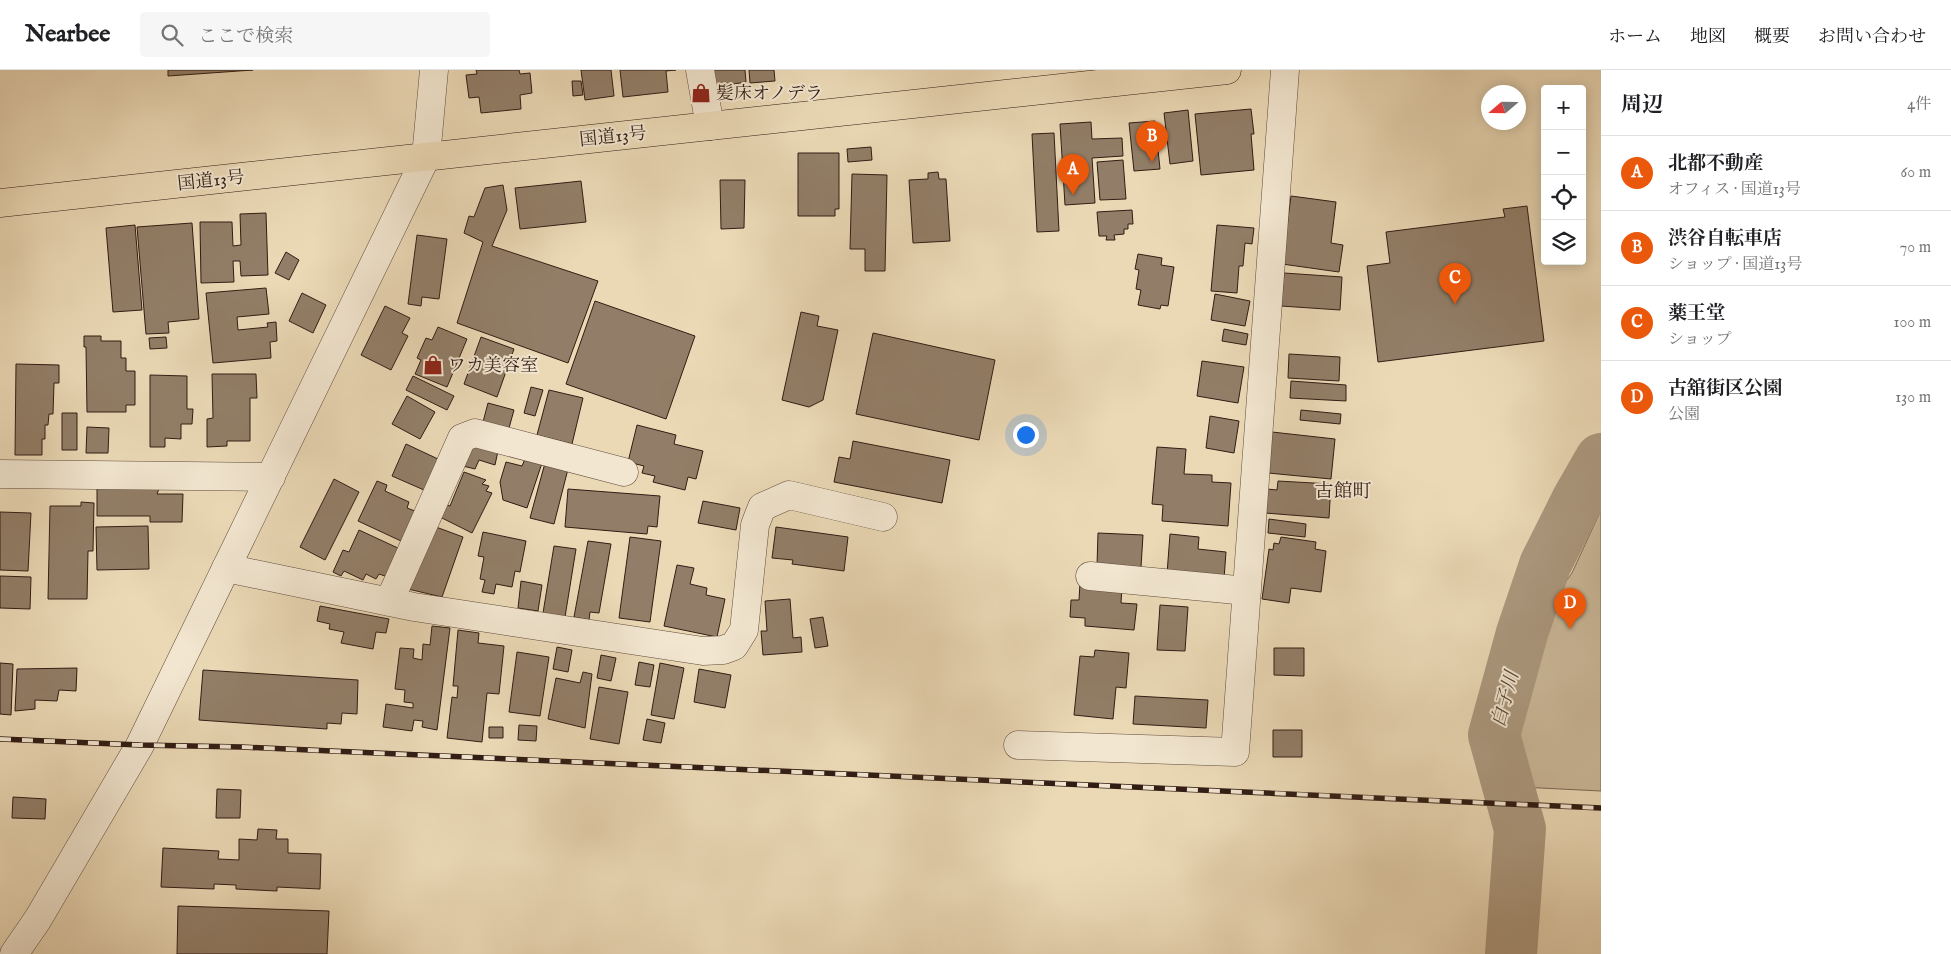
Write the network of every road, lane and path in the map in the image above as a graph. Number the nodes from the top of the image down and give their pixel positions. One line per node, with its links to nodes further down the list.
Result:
1 (434, 70): 6 (street)
2 (700, 70): 5 (street)
3 (1225, 70): 5 (highway, 国道13号)
4 (1286, 70): 14 (street)
5 (710, 126): 6 (highway, 国道13号)
6 (426, 156): 7 (highway, 国道13号); 10 (street)
7 (0, 203)
8 (624, 472): 15 (street)
9 (0, 474): 10 (street)
10 (271, 477): 12 (street)
11 (883, 517): 15 (street)
12 (226, 568): 15 (street); 17 (street)
13 (1090, 576): 14 (street)
14 (1247, 591): 16 (street)
15 (390, 602)
16 (1018, 745)
17 (14, 954)

